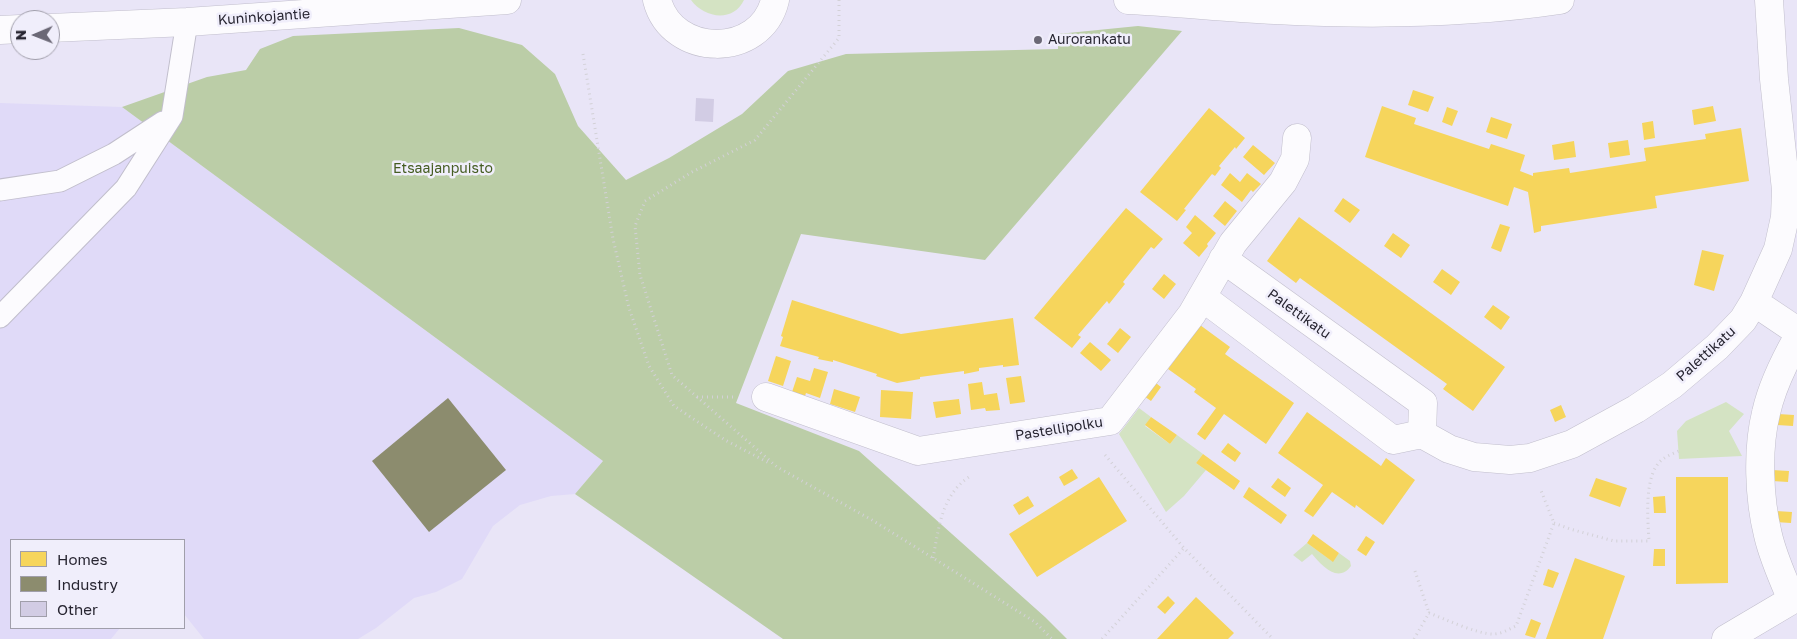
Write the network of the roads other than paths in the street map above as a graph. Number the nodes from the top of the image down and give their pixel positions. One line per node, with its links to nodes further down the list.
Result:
1 (507, 0): 7 (street, Kuninkojantie)
2 (657, 0): 3 (street)
3 (775, 0)
4 (1128, 0): 5 (street)
5 (1560, 0)
6 (1769, 0): 14 (street, Palettikatu)
7 (187, 22): 8 (street, Kuninkojantie); 9 (lane)
8 (60, 28)
9 (172, 116): 11 (lane); 15 (lane)
10 (1297, 138): 12 (street, Pastellipolku)
11 (0, 190)
12 (1224, 259): 13 (street, Pastellipolku); 19 (street, Palettikatu)
13 (1202, 297): 18 (street, Pastellipolku); 19 (street)
14 (1754, 302): 16 (street); 19 (street, Palettikatu)
15 (0, 317)
16 (1797, 331)
17 (1797, 338): 20 (street)
18 (766, 397)
19 (1422, 434)
20 (1794, 598): 21 (street)
21 (1726, 639)

